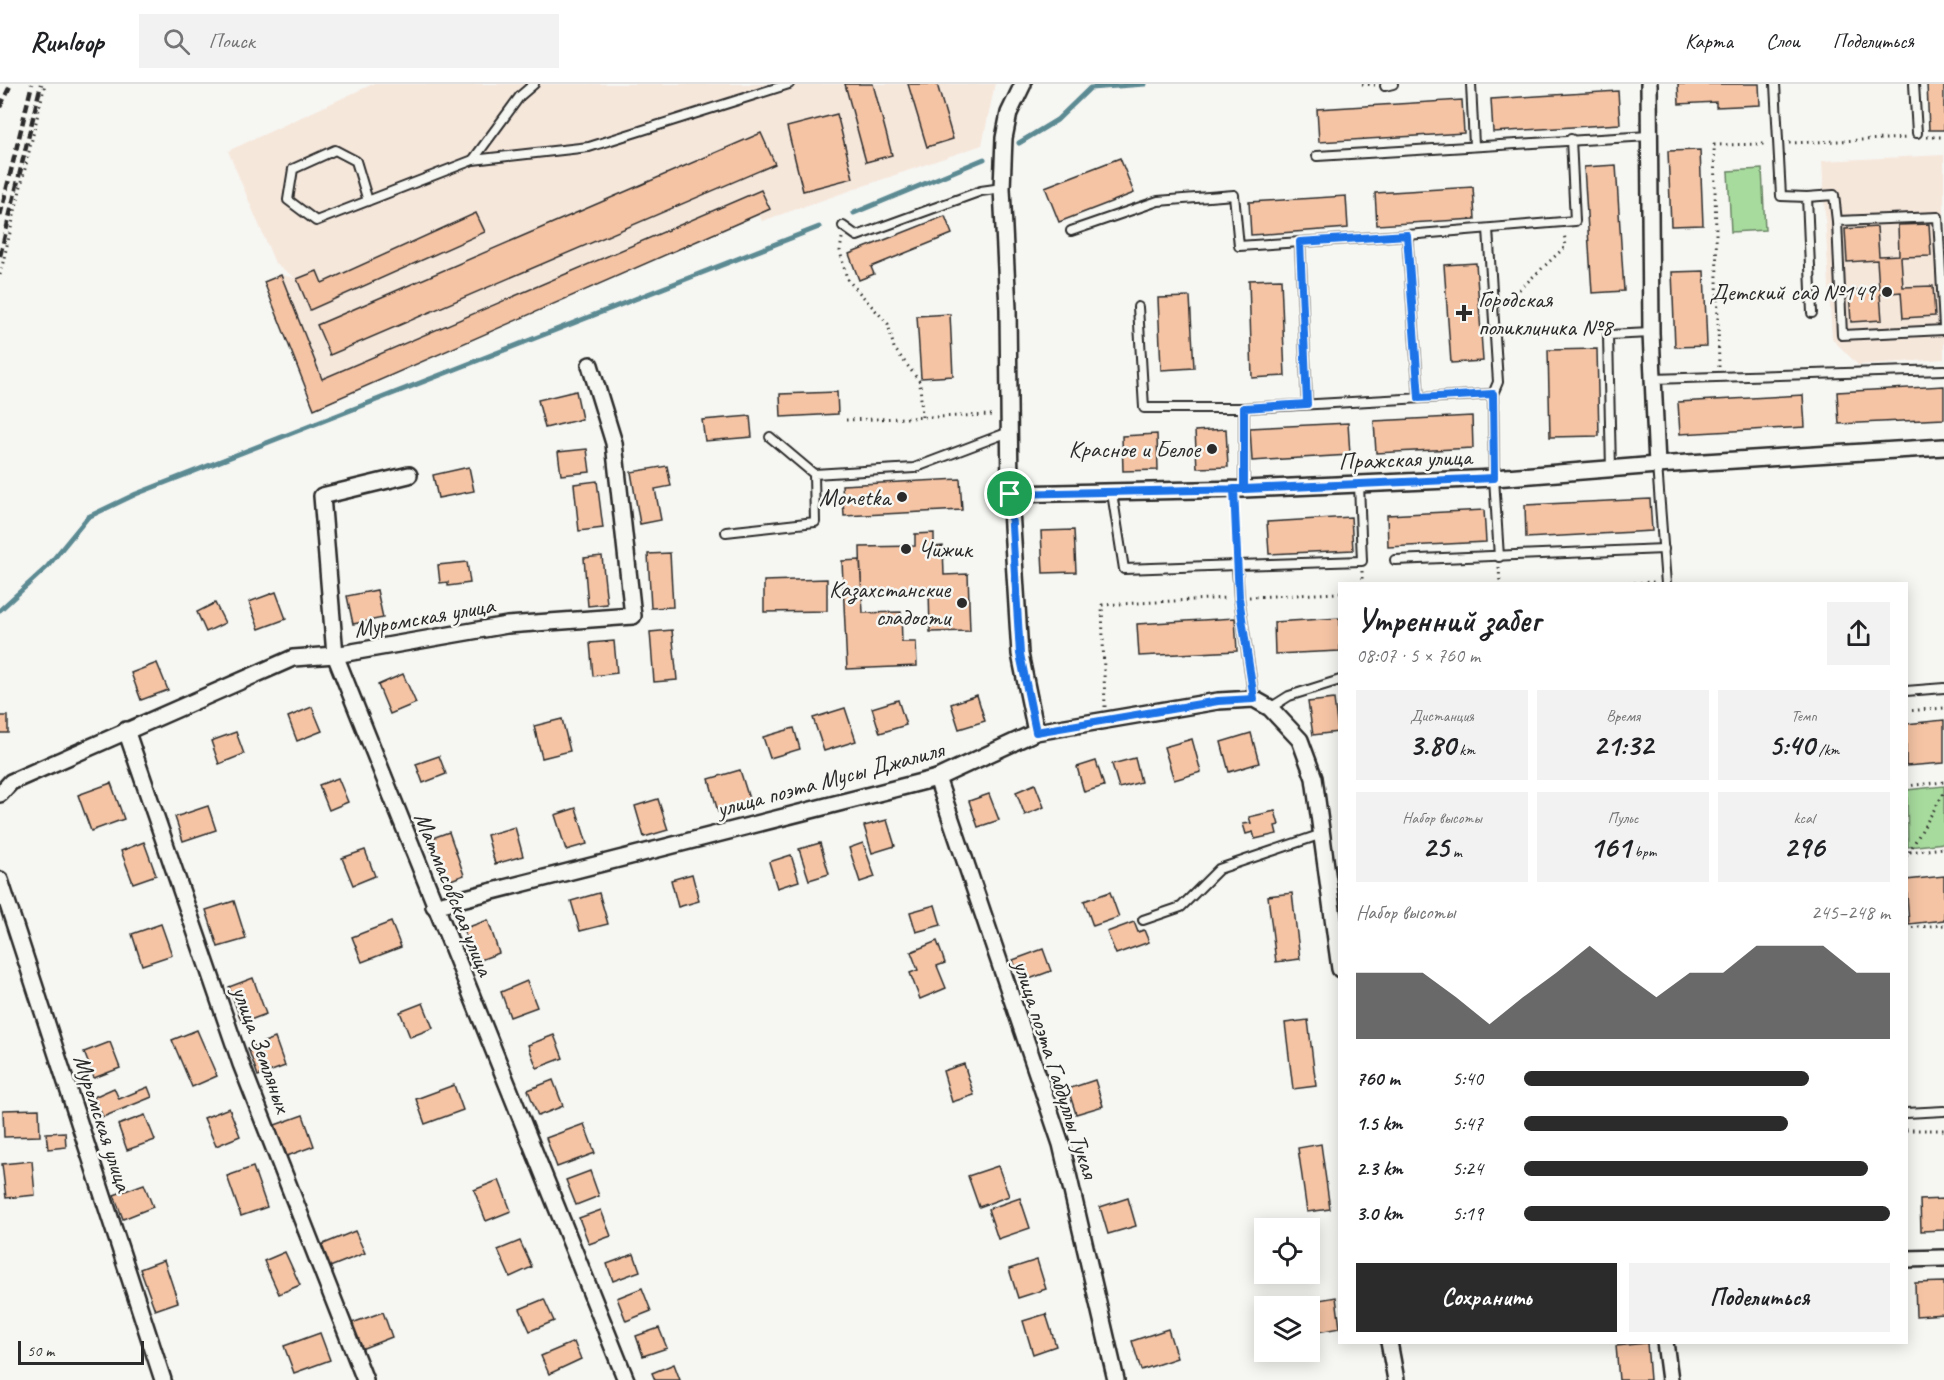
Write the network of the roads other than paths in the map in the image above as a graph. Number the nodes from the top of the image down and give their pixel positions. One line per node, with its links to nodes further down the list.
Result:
1 (534, 84): 14 (lane)
2 (789, 84): 8 (lane)
3 (1023, 84): 15 (street)
4 (1471, 84): 12 (lane)
5 (1649, 84): 10 (street)
6 (1775, 84): 16 (lane)
7 (1914, 84): 9 (lane)
8 (773, 87): 14 (lane)
9 (1917, 134)
10 (1649, 136): 11 (lane); 27 (street)
11 (1571, 139): 12 (lane); 20 (lane)
12 (1474, 145): 13 (lane)
13 (1317, 156)
14 (473, 160): 17 (lane)
15 (1002, 188): 19 (lane); 35 (street)
16 (1807, 197): 18 (lane); 25 (lane)
17 (368, 201): 17 (lane)
18 (1837, 221): 26 (lane); 26 (lane)
19 (843, 226)
20 (1488, 229): 22 (lane); 31 (lane)
21 (1071, 231): 23 (lane)
22 (1407, 235): 23 (lane); 32 (lane)
23 (1300, 242): 33 (lane)
24 (1138, 307): 34 (lane)
25 (1812, 313)
26 (1944, 329)
27 (1651, 333): 30 (street); 39 (lane)
28 (590, 365): 53 (street, Муромская улица)
29 (1944, 370): 30 (lane)
30 (1653, 379): 38 (street)
31 (1493, 394): 32 (lane); 42 (lane)
32 (1419, 398): 33 (lane)
33 (1307, 404): 34 (lane)
34 (1244, 408): 44 (lane)
35 (1011, 431): 40 (lane); 46 (street)
36 (770, 437): 40 (lane)
37 (1944, 447): 38 (street, Пражская улица)
38 (1657, 465): 39 (street, Пражская улица); 48 (lane)
39 (1611, 470): 42 (street, Пражская улица)
40 (814, 474): 47 (lane)
41 (409, 475): 53 (street, Матмасовская улица)
42 (1494, 478): 43 (street, Пражская улица); 49 (lane)
43 (1359, 484): 44 (street, Пражская улица); 51 (lane)
44 (1239, 489): 45 (street, Пражская улица)
45 (1112, 493): 46 (street, Пражская улица); 51 (lane)
46 (1010, 494): 60 (street)
47 (726, 532)
48 (1664, 549): 49 (lane); 52 (lane)
49 (1499, 557): 50 (lane)
50 (1395, 560)
51 (1237, 565): 57 (lane)
52 (1666, 582)
53 (335, 656): 59 (street, Муромская улица); 65 (street, Матмасовская улица)
54 (1338, 681): 58 (lane)
55 (1944, 688): 56 (lane)
56 (1908, 691)
57 (1254, 699): 58 (street); 60 (street, улица поэта Мусы Джалиля)
58 (1270, 708): 63 (street)
59 (126, 730): 62 (street, Муромская улица); 75 (street, улица Земляных)
60 (1036, 732): 61 (street, улица поэта Мусы Джалиля)
61 (937, 777): 65 (street, улица поэта Мусы Джалиля); 77 (street, улица поэта Габдуллы Тукая)
62 (0, 794)
63 (1323, 834): 66 (lane); 67 (street)
64 (0, 880): 74 (street, Муромская улица)
65 (434, 906): 76 (street, Матмасовская улица)
66 (1143, 920)
67 (1338, 953)
68 (1944, 1112): 69 (lane)
69 (1908, 1113)
70 (1944, 1258): 71 (street)
71 (1908, 1259)
72 (1389, 1344): 78 (street)
73 (1665, 1344): 79 (street)
74 (163, 1380)
75 (365, 1380)
76 (626, 1380)
77 (1116, 1380)
78 (1396, 1380)
79 (1670, 1380)

